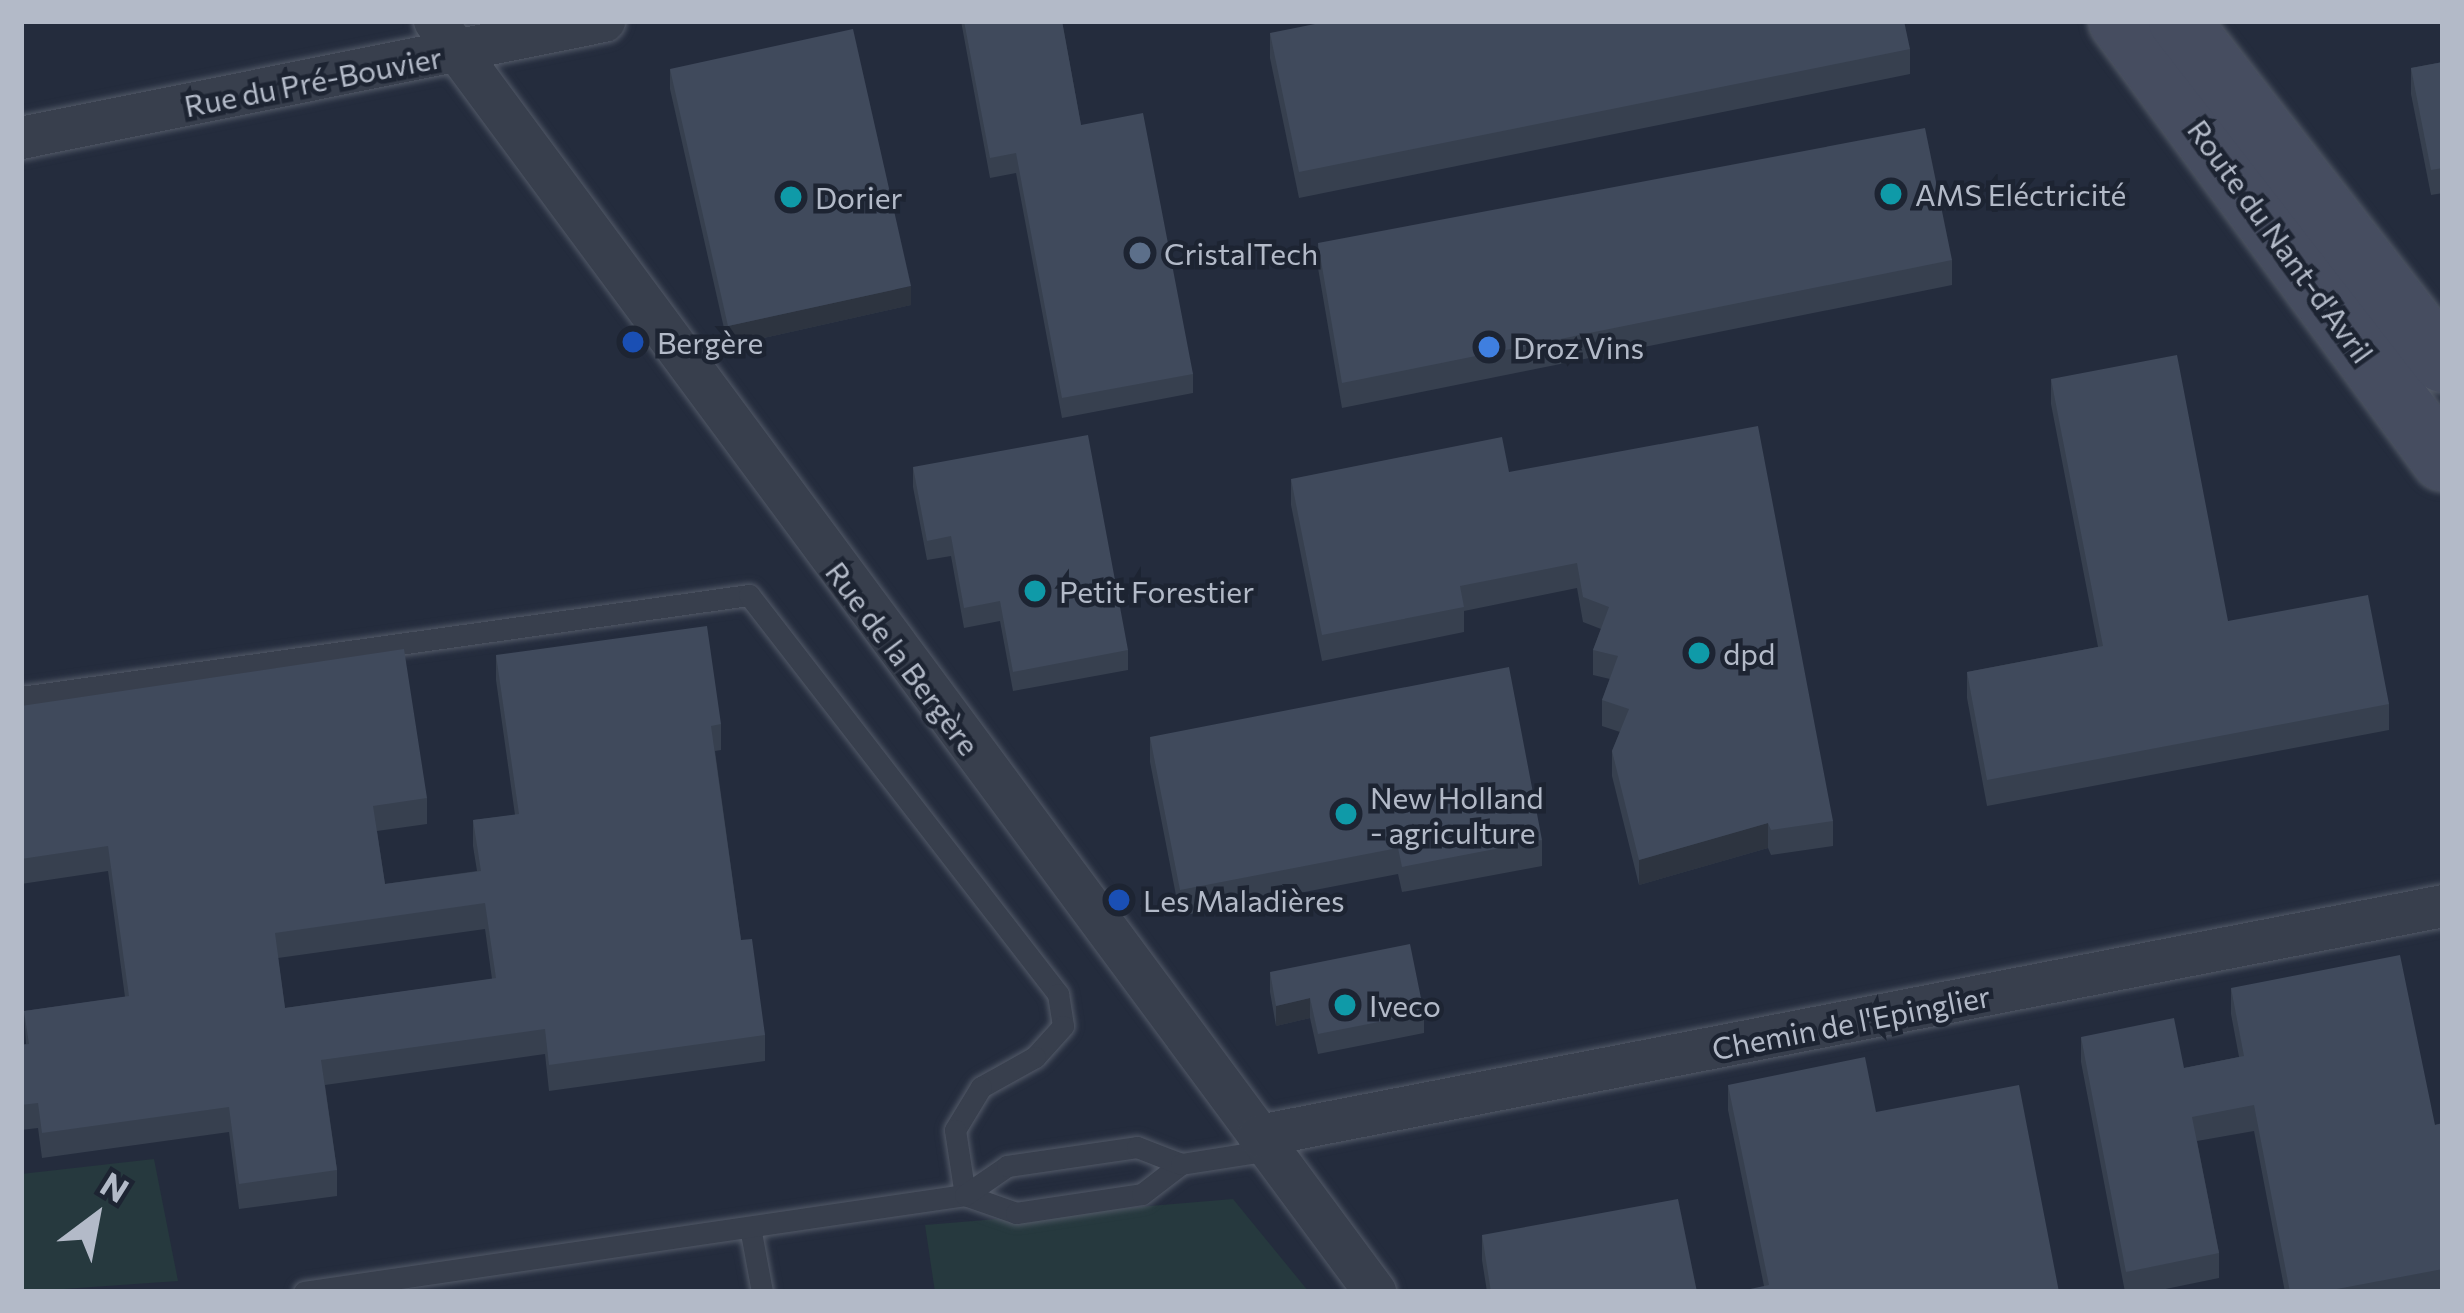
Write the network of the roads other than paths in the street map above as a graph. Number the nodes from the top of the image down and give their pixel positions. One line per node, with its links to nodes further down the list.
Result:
1 (604, 21): 4 (street, Rue du Pré-Bouvier)
2 (2119, 21): 7 (main road, Route du Nant-d'Avril)
3 (2179, 21): 6 (main road, Route du Nant-d'Avril)
4 (446, 37): 5 (street, Rue du Pré-Bouvier); 10 (street, Rue de la Bergère)
5 (21, 138)
6 (2443, 362)
7 (2443, 460)
8 (21, 697): 12 (lane)
9 (2443, 906): 10 (street, Chemin de l'Epinglier)
10 (1264, 1143): 11 (lane); 16 (street, Rue de la Bergère)
11 (1181, 1164): 12 (lane); 12 (lane)
12 (965, 1195): 13 (lane)
13 (750, 1227): 14 (lane); 15 (lane)
14 (304, 1292)
15 (762, 1292)
16 (1375, 1292)

